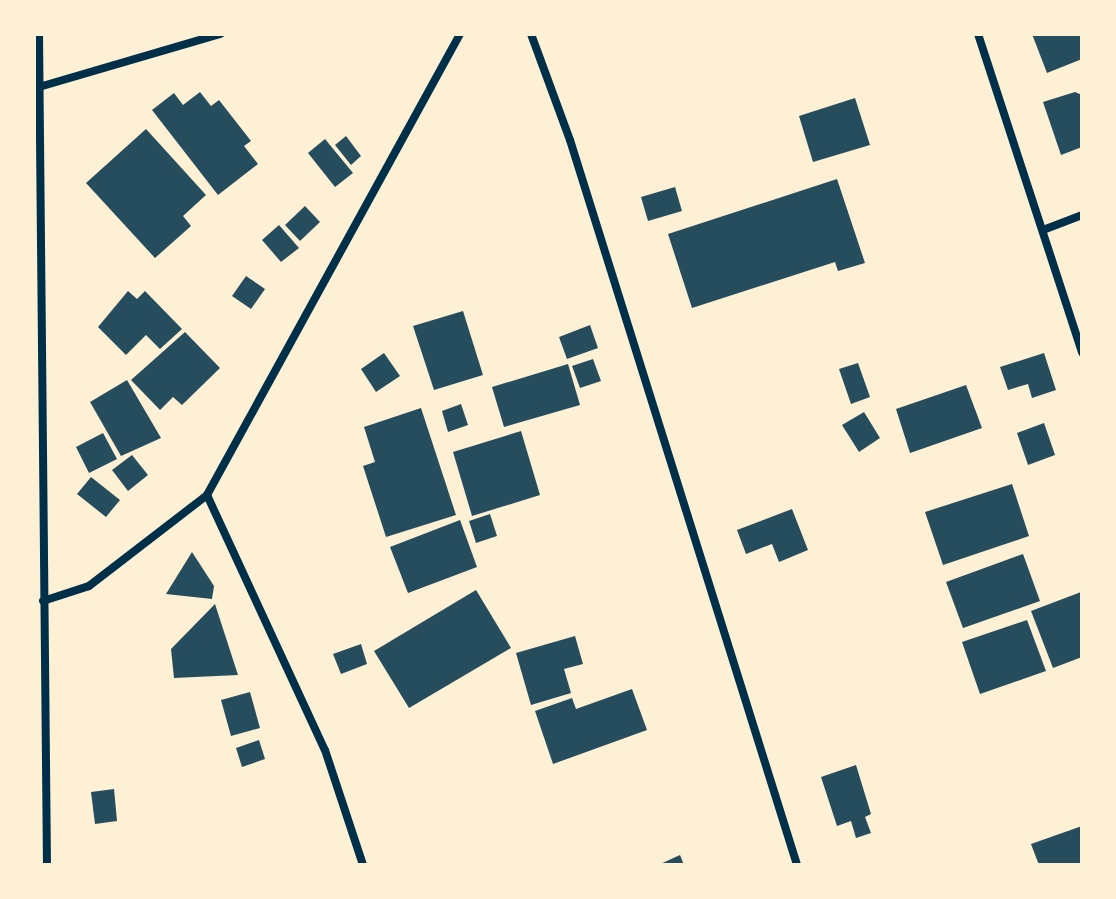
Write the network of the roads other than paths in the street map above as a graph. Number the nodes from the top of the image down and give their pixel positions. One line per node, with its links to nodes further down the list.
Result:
1 (39, 34): 6 (street)
2 (220, 34): 6 (street)
3 (460, 34): 10 (street)
4 (531, 34): 14 (street)
5 (978, 34): 8 (street)
6 (39, 87): 11 (street)
7 (1082, 215): 8 (street)
8 (1043, 230): 9 (street)
9 (1082, 352)
10 (207, 495): 11 (street); 13 (street)
11 (43, 601): 12 (street)
12 (47, 865)
13 (363, 865)
14 (797, 865)

